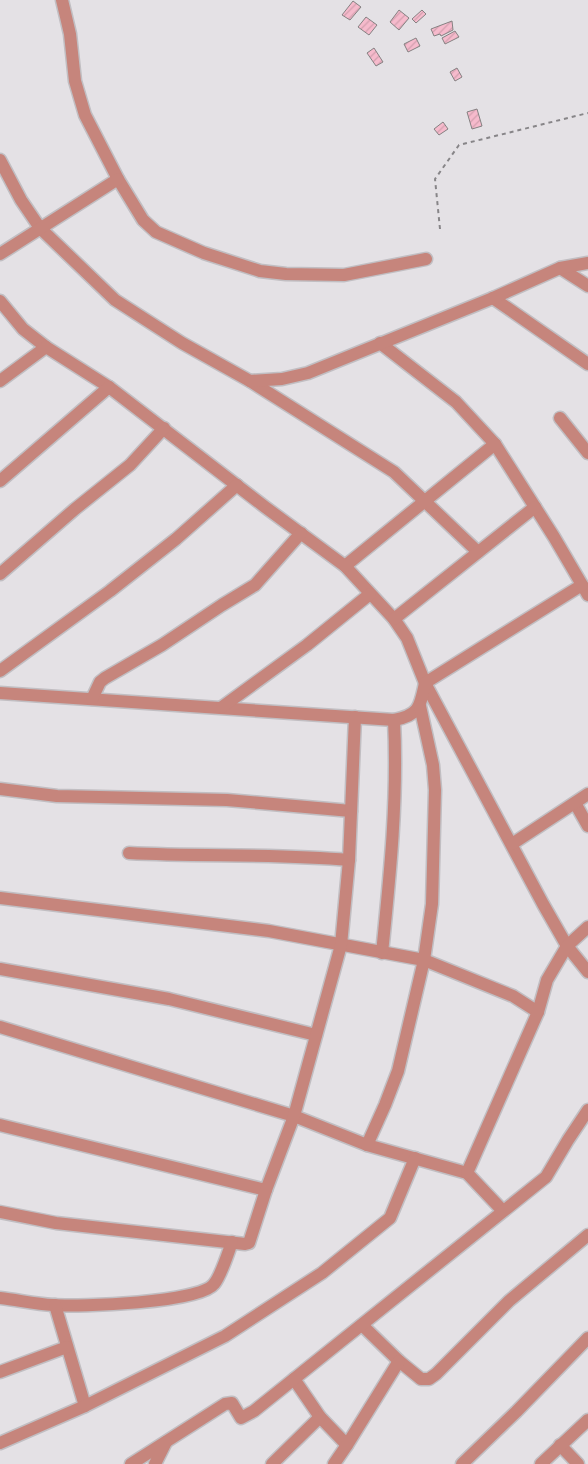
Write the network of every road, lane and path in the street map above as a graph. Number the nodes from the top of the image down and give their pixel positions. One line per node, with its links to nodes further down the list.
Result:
1 (62, 0): 4 (street)
2 (588, 113): 6 (path)
3 (0, 160): 5 (street)
4 (118, 179): 5 (street); 8 (street)
5 (40, 228): 7 (street); 18 (street)
6 (440, 229)
7 (0, 254)
8 (426, 259)
9 (588, 263): 10 (street)
10 (560, 268): 11 (street); 12 (street)
11 (588, 286)
12 (494, 298): 14 (street); 16 (street)
13 (1, 305): 15 (street)
14 (380, 343): 18 (street); 22 (street)
15 (46, 347): 17 (street); 19 (street)
16 (588, 364)
17 (0, 381)
18 (250, 381): 26 (street)
19 (109, 387): 21 (street); 24 (street)
20 (560, 418): 23 (street)
21 (164, 428): 25 (street); 31 (street)
22 (495, 444): 26 (street); 27 (street)
23 (588, 453)
24 (0, 481)
25 (237, 485): 28 (street); 35 (street)
26 (426, 502): 29 (street); 30 (street)
27 (535, 507): 29 (street); 32 (street)
28 (301, 534): 30 (street); 38 (street)
29 (478, 552): 34 (street)
30 (345, 566): 33 (street)
31 (0, 574)
32 (585, 590): 36 (street)
33 (370, 594): 34 (street); 40 (street)
34 (394, 619): 36 (street)
35 (0, 671)
36 (425, 683): 39 (street); 48 (street)
37 (0, 693): 38 (street)
38 (92, 699): 40 (street)
39 (420, 706): 42 (street); 56 (street)
40 (222, 707): 41 (street)
41 (355, 717): 42 (street); 46 (street)
42 (394, 720): 55 (street)
43 (0, 789): 46 (street)
44 (588, 794): 45 (street)
45 (575, 803): 47 (street); 48 (street)
46 (351, 811): 50 (street)
47 (588, 826)
48 (512, 844): 54 (street)
49 (129, 853): 50 (street)
50 (349, 860): 53 (street)
51 (0, 898): 53 (street)
52 (588, 927): 54 (street)
53 (341, 945): 55 (street); 61 (street)
54 (567, 946): 58 (street); 59 (street)
55 (382, 953): 56 (street)
56 (424, 960): 59 (street); 65 (street)
57 (0, 969): 61 (street)
58 (588, 972)
59 (538, 1012): 67 (street)
60 (0, 1027): 63 (street)
61 (316, 1035): 63 (street)
62 (588, 1110): 69 (street)
63 (294, 1116): 65 (street); 68 (street)
64 (0, 1125): 68 (street)
65 (367, 1144): 66 (street)
66 (415, 1158): 67 (street); 81 (street)
67 (468, 1173): 69 (street)
68 (266, 1190): 72 (street)
69 (503, 1211): 75 (street)
70 (0, 1212): 72 (street)
71 (588, 1234): 78 (street)
72 (232, 1242): 74 (street)
73 (0, 1298): 74 (street)
74 (54, 1305): 77 (street)
75 (362, 1325): 78 (street); 80 (street)
76 (588, 1338): 92 (street)
77 (67, 1347): 79 (street); 81 (street)
78 (399, 1361): 86 (street)
79 (0, 1372)
80 (294, 1379): 82 (street); 84 (street)
81 (85, 1406): 85 (street)
82 (320, 1417): 86 (street); 90 (street)
83 (588, 1420): 87 (street)
84 (166, 1442): 88 (street); 89 (street)
85 (0, 1444)
86 (347, 1445): 91 (street)
87 (560, 1445): 93 (street); 94 (street)
88 (130, 1464)
89 (155, 1464)
90 (272, 1464)
91 (334, 1464)
92 (462, 1464)
93 (541, 1464)
94 (578, 1464)

